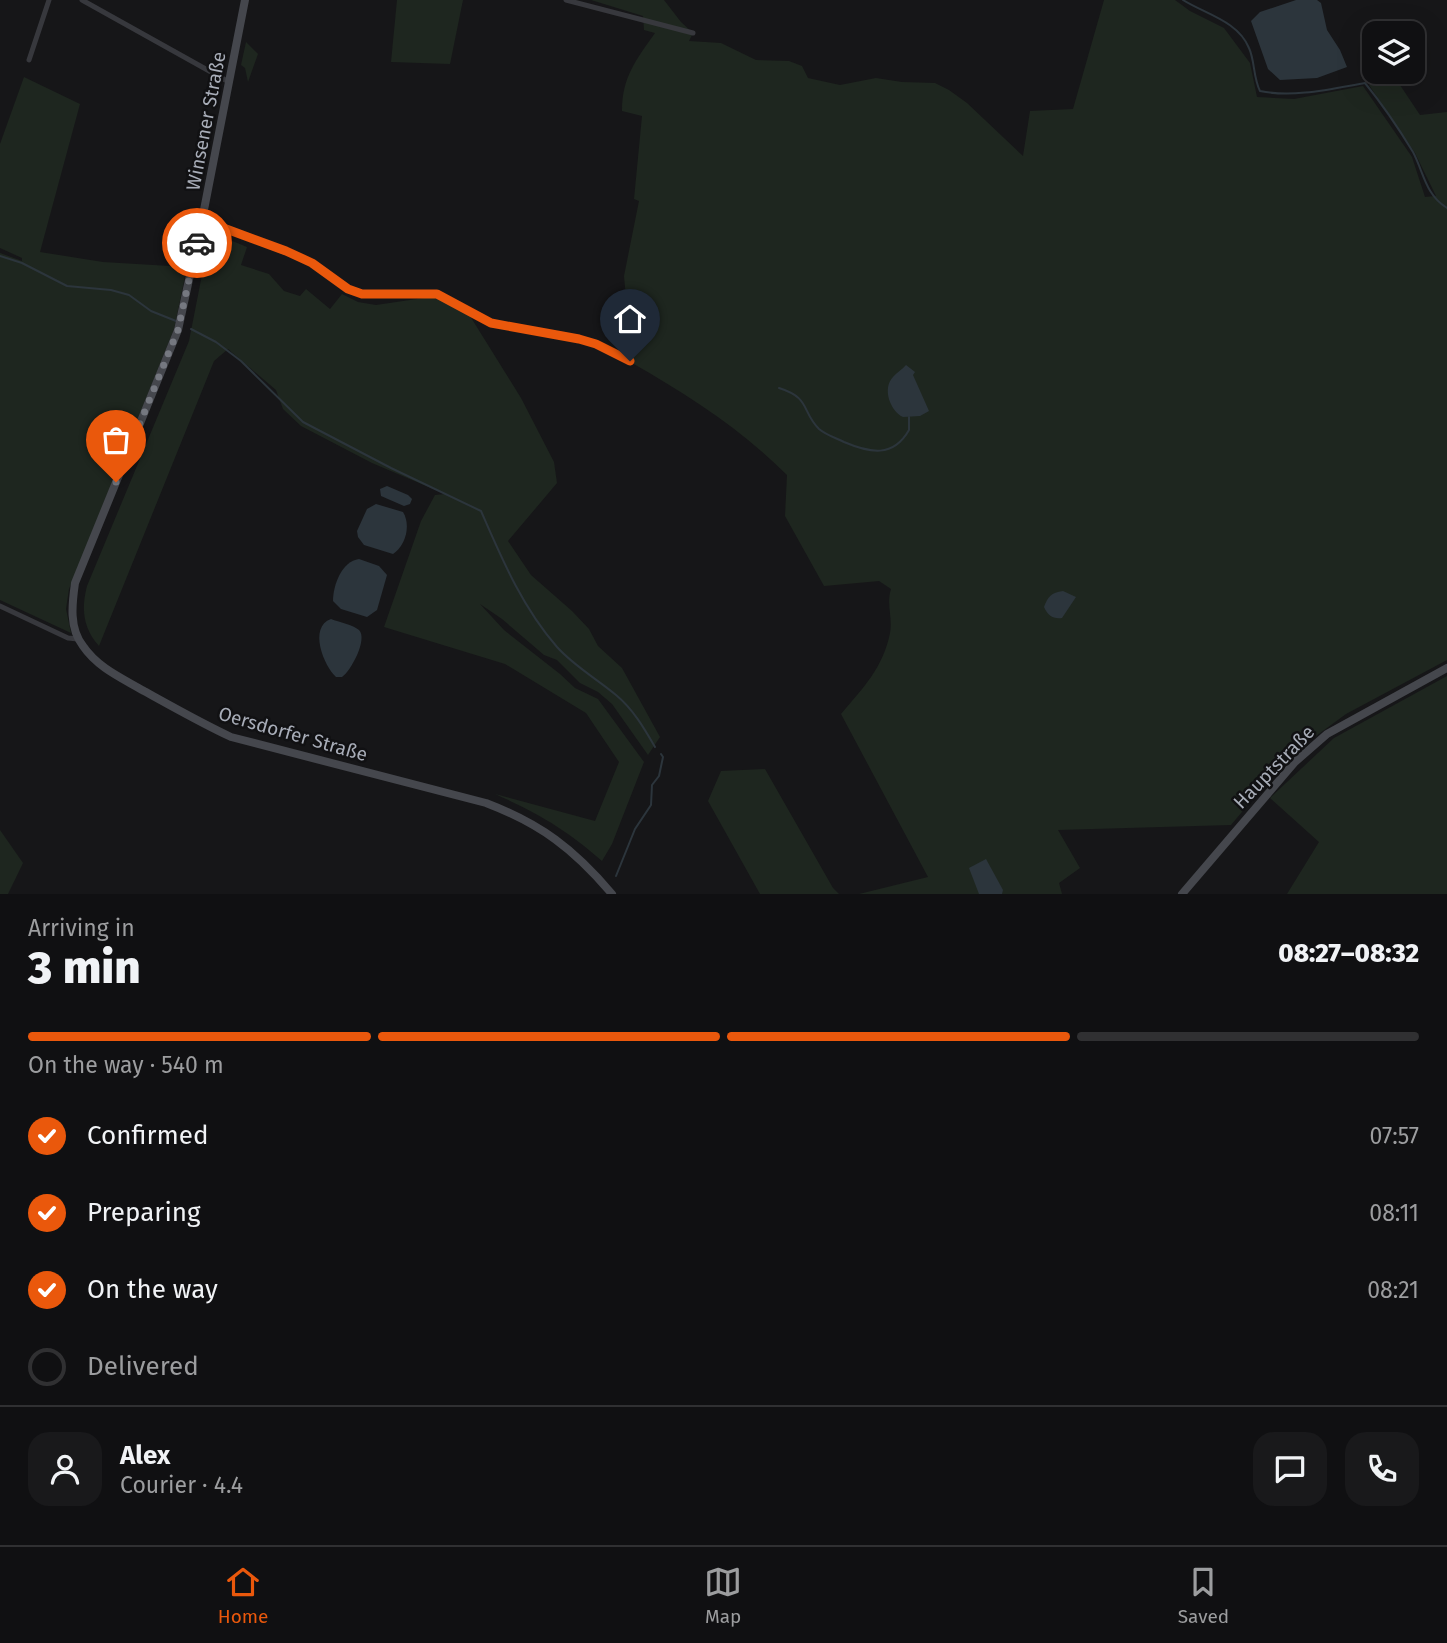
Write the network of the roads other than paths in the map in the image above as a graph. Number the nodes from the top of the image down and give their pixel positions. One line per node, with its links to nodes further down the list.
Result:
1 (49, 0): 6 (street)
2 (82, 0): 7 (street)
3 (245, 0): 7 (street, Winsener Straße)
4 (566, 0): 5 (street)
5 (693, 33)
6 (29, 61)
7 (229, 82): 8 (street, Winsener Straße)
8 (202, 220): 9 (street, Winsener Straße); 10 (street)
9 (178, 330): 12 (street, Oersdorfer Straße)
10 (630, 361)
11 (0, 606): 12 (street)
12 (78, 639): 14 (street, Oersdorfer Straße)
13 (1447, 668): 15 (street, Hauptstraße)
14 (612, 894)
15 (1182, 894)

